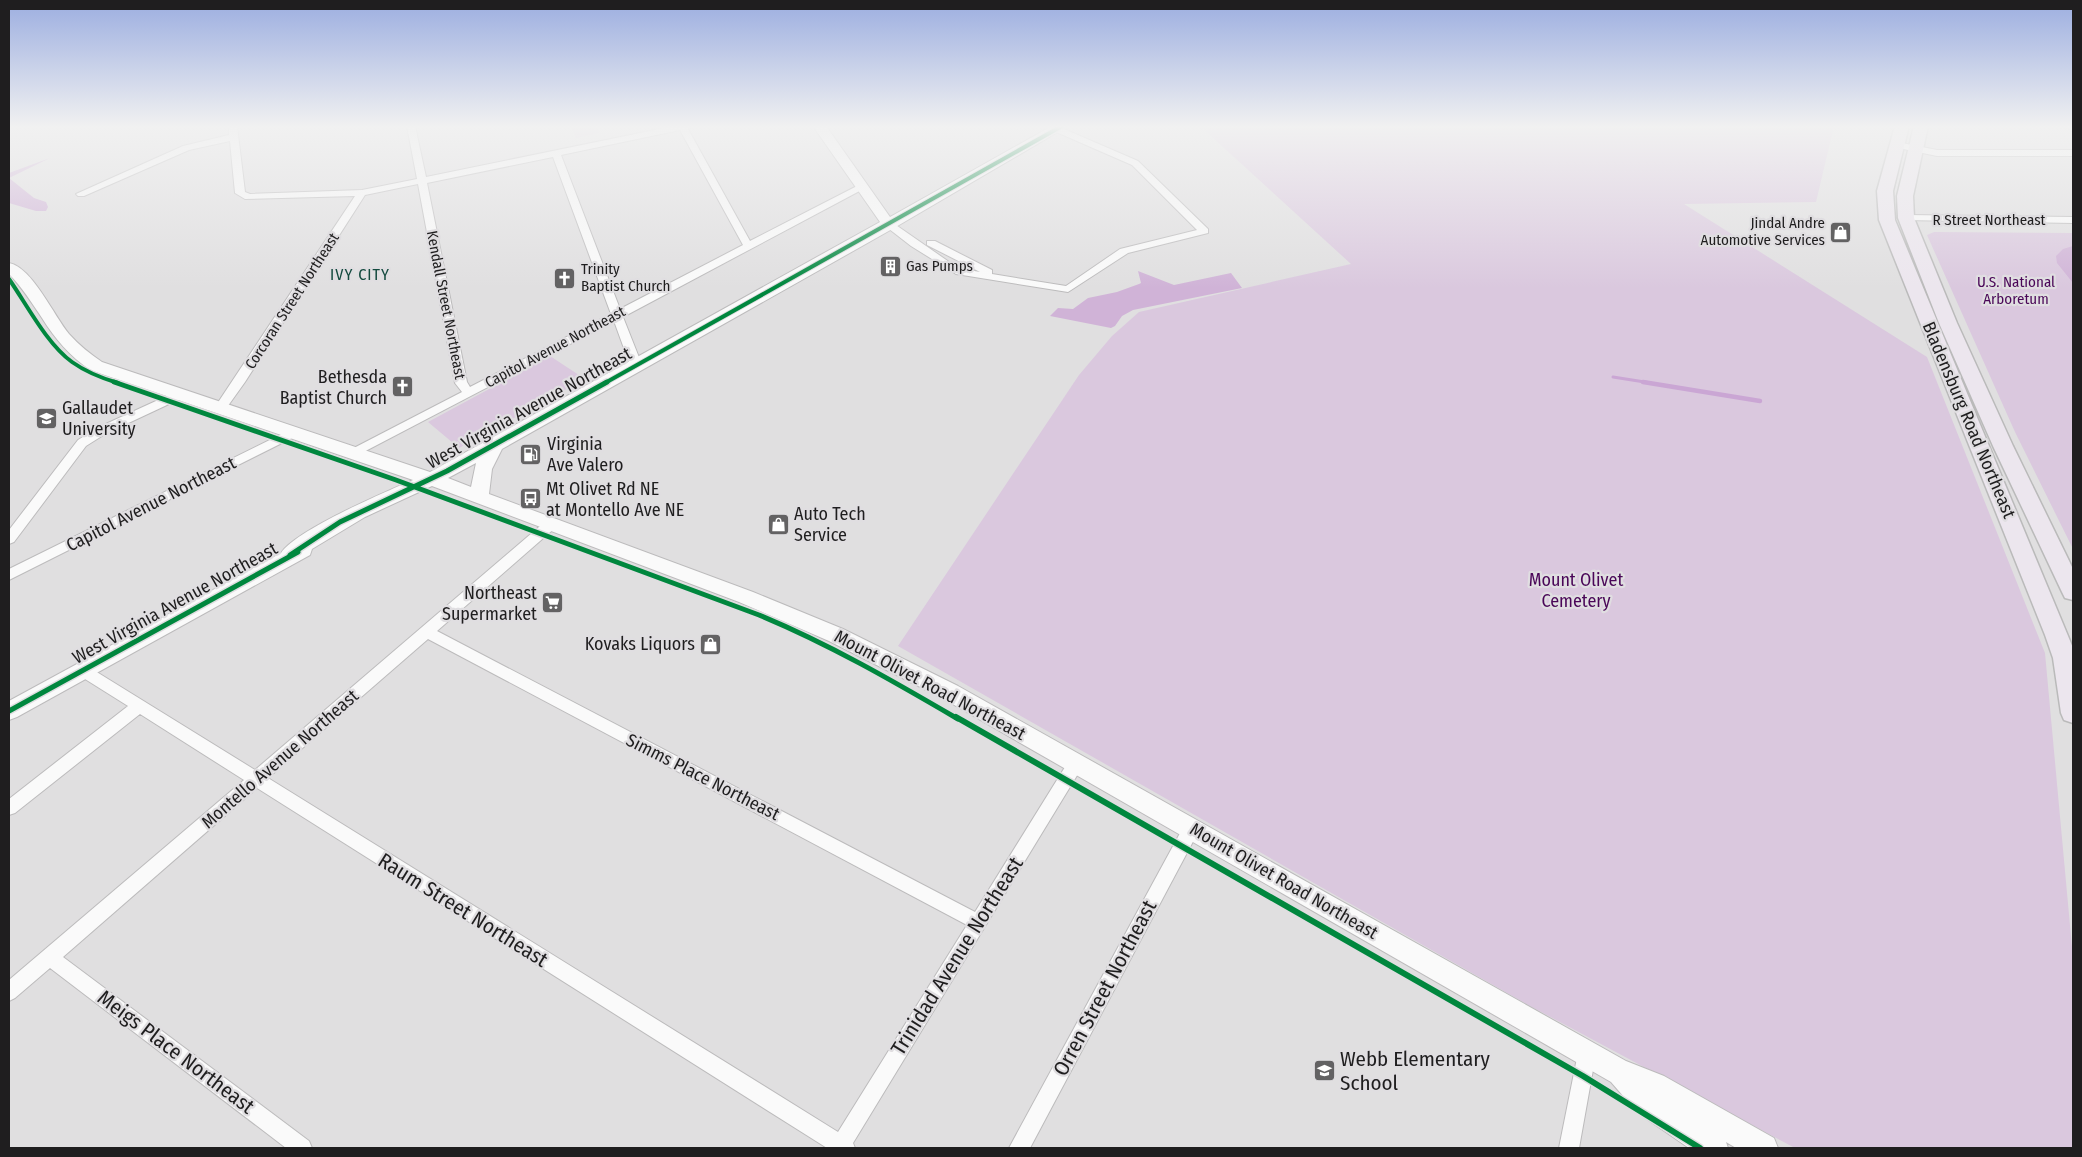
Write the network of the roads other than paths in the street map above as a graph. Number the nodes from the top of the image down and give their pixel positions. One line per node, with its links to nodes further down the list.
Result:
1 (113, 180): 14 (street)
2 (239, 180): 13 (street)
3 (425, 180): 11 (street)
4 (566, 180): 23 (street)
5 (713, 180): 20 (street)
6 (857, 180): 12 (main road)
7 (968, 180): 17 (main road, West Virginia Avenue Northeast)
8 (1152, 180): 18 (street)
9 (1890, 180): 24 (main road, Bladensburg Road Northeast)
10 (1905, 180): 15 (main road, Bladensburg Road Northeast)
11 (420, 181): 13 (street); 27 (street, Kendall Street Northeast)
12 (862, 187): 17 (main road); 20 (street, Capitol Avenue Northeast)
13 (362, 193): 29 (street, Corcoran Street Northeast)
14 (81, 194)
15 (1906, 218): 16 (street, R Street Northeast); 25 (main road, Bladensburg Road Northeast)
16 (2073, 220)
17 (889, 225): 19 (street); 26 (main road, West Virginia Avenue Northeast)
18 (1204, 231): 22 (street)
19 (907, 236): 22 (street)
20 (748, 246): 23 (street, Capitol Avenue Northeast)
21 (9, 267): 28 (main road, Mount Olivet Road Northeast)
22 (1007, 280)
23 (616, 315): 26 (street); 27 (street, Capitol Avenue Northeast)
24 (1927, 320): 25 (main road); 43 (main road, Bladensburg Road Northeast)
25 (1948, 323): 38 (main road, Bladensburg Road Northeast)
26 (636, 365): 31 (main road, West Virginia Avenue Northeast)
27 (468, 392): 32 (street, Capitol Avenue Northeast)
28 (180, 394): 29 (main road, Mount Olivet Road Northeast); 36 (street)
29 (221, 407): 30 (main road, Mount Olivet Road Northeast)
30 (294, 432): 32 (main road, Mount Olivet Road Northeast); 37 (street, Capitol Avenue Northeast)
31 (495, 445): 33 (main road, West Virginia Avenue Northeast); 34 (main road)
32 (354, 452): 33 (main road, Mount Olivet Road Northeast)
33 (431, 479): 34 (main road, Mount Olivet Road Northeast); 40 (main road, West Virginia Avenue Northeast)
34 (480, 497): 35 (main road, Mount Olivet Road Northeast)
35 (551, 524): 39 (street, Montello Avenue Northeast); 44 (main road, Mount Olivet Road Northeast)
36 (9, 539)
37 (9, 575)
38 (2073, 592)
39 (428, 632): 45 (street, Montello Avenue Northeast); 48 (street, Simms Place Northeast)
40 (82, 670): 41 (street, Raum Street Northeast); 42 (main road, West Virginia Avenue Northeast)
41 (138, 708): 45 (street, Raum Street Northeast); 46 (street)
42 (9, 711)
43 (2073, 713)
44 (1076, 764): 47 (main road, Mount Olivet Road Northeast); 48 (street, Trinidad Avenue Northeast)
45 (255, 781): 49 (street, Montello Avenue Northeast); 53 (street, Raum Street Northeast)
46 (9, 808)
47 (1191, 828): 51 (main road, Mount Olivet Road Northeast); 55 (street, Orren Street Northeast)
48 (978, 922): 53 (street, Trinidad Avenue Northeast)
49 (49, 957): 50 (street, Montello Avenue Northeast); 54 (street, Meigs Place Northeast)
50 (9, 992)
51 (1587, 1053): 52 (main road, Mount Olivet Road Northeast); 56 (street)
52 (1617, 1070): 57 (main road, Mount Olivet Road Northeast); 58 (main road, Mount Olivet Road Northeast)
53 (841, 1147)
54 (302, 1148)
55 (1019, 1148)
56 (1569, 1148)
57 (1714, 1148)
58 (1764, 1148)

